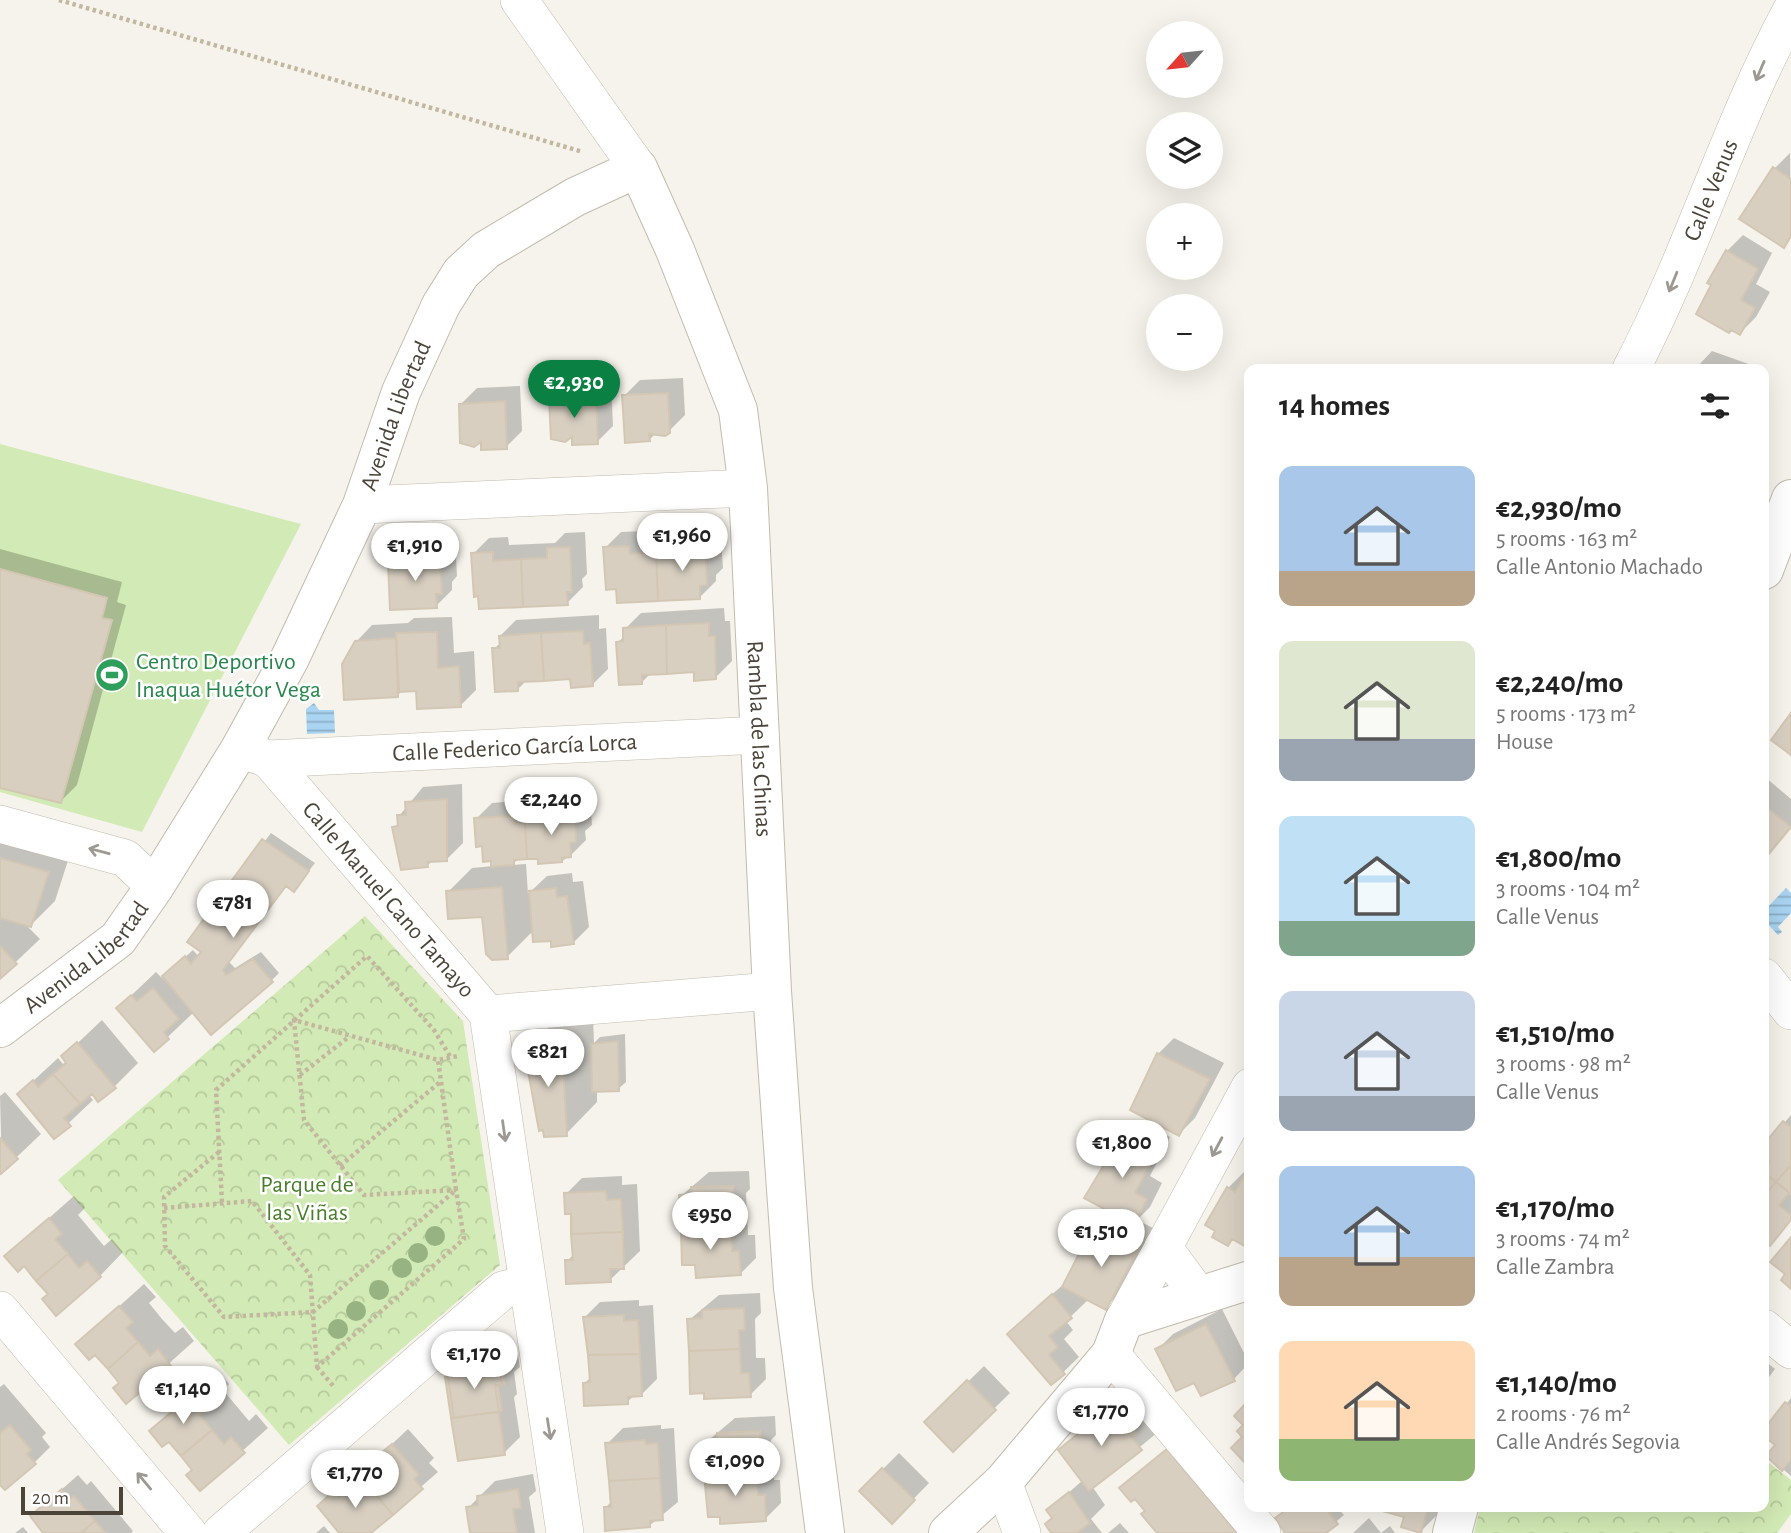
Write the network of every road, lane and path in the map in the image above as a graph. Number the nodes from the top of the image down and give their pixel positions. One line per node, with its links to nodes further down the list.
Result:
1 (59, 0): 4 (path)
2 (525, 2): 5 (street, Rambla de las Chinas)
3 (1791, 11): 6 (street, Calle Venus, one-way to 6)
4 (585, 153)
5 (638, 168): 7 (street, Rambla de las Chinas); 9 (street, Avenida Libertad)
6 (1634, 364)
7 (748, 488): 9 (street); 11 (street, Rambla de las Chinas)
8 (1791, 499): 10 (street)
9 (362, 505): 12 (street, Avenida Libertad)
10 (1769, 557)
11 (760, 735): 12 (street, Calle Federico García Lorca); 16 (street, Rambla de las Chinas)
12 (254, 754): 14 (street, Avenida Libertad); 18 (street, Calle Manuel Cano Tamayo)
13 (0, 824): 14 (street, one-way to 13)
14 (155, 886): 20 (street, Avenida Libertad)
15 (1769, 983): 17 (street)
16 (772, 991): 18 (street); 51 (street, Rambla de las Chinas)
17 (1791, 1011)
18 (488, 1014): 35 (street, Calle Manuel Cano Tamayo, one-way to 35)
19 (294, 1020): 21 (path); 23 (path); 25 (path); 28 (path)
20 (0, 1028)
21 (351, 1035): 24 (path); 25 (path)
22 (468, 1051): 23 (path)
23 (451, 1058): 24 (path)
24 (438, 1060): 26 (path)
25 (300, 1075): 29 (path)
26 (441, 1082): 29 (path); 30 (path)
27 (1244, 1098): 33 (street, one-way to 33)
28 (219, 1152): 31 (path); 32 (path)
29 (340, 1166): 30 (path)
30 (456, 1190): 38 (path); 42 (path)
31 (222, 1202): 32 (path); 38 (path)
32 (164, 1208): 38 (path)
33 (1163, 1247): 36 (street); 40 (street)
34 (1244, 1282): 36 (street)
35 (526, 1284): 49 (street); 50 (street, Calle Manuel Cano Tamayo, one-way to 50)
36 (1199, 1296): 40 (street)
37 (0, 1310): 48 (street, one-way to 37)
38 (313, 1312): 42 (path)
39 (1769, 1332): 41 (street)
40 (1117, 1337): 44 (street); 45 (street)
41 (1791, 1350)
42 (317, 1367): 43 (path)
43 (344, 1398)
44 (1003, 1482): 52 (street); 53 (street)
45 (1244, 1509)
46 (1246, 1512): 54 (street)
47 (1458, 1512): 55 (street)
48 (188, 1533)
49 (221, 1533)
50 (565, 1533)
51 (825, 1533)
52 (948, 1533)
53 (1022, 1533)
54 (1262, 1533)
55 (1452, 1533)

